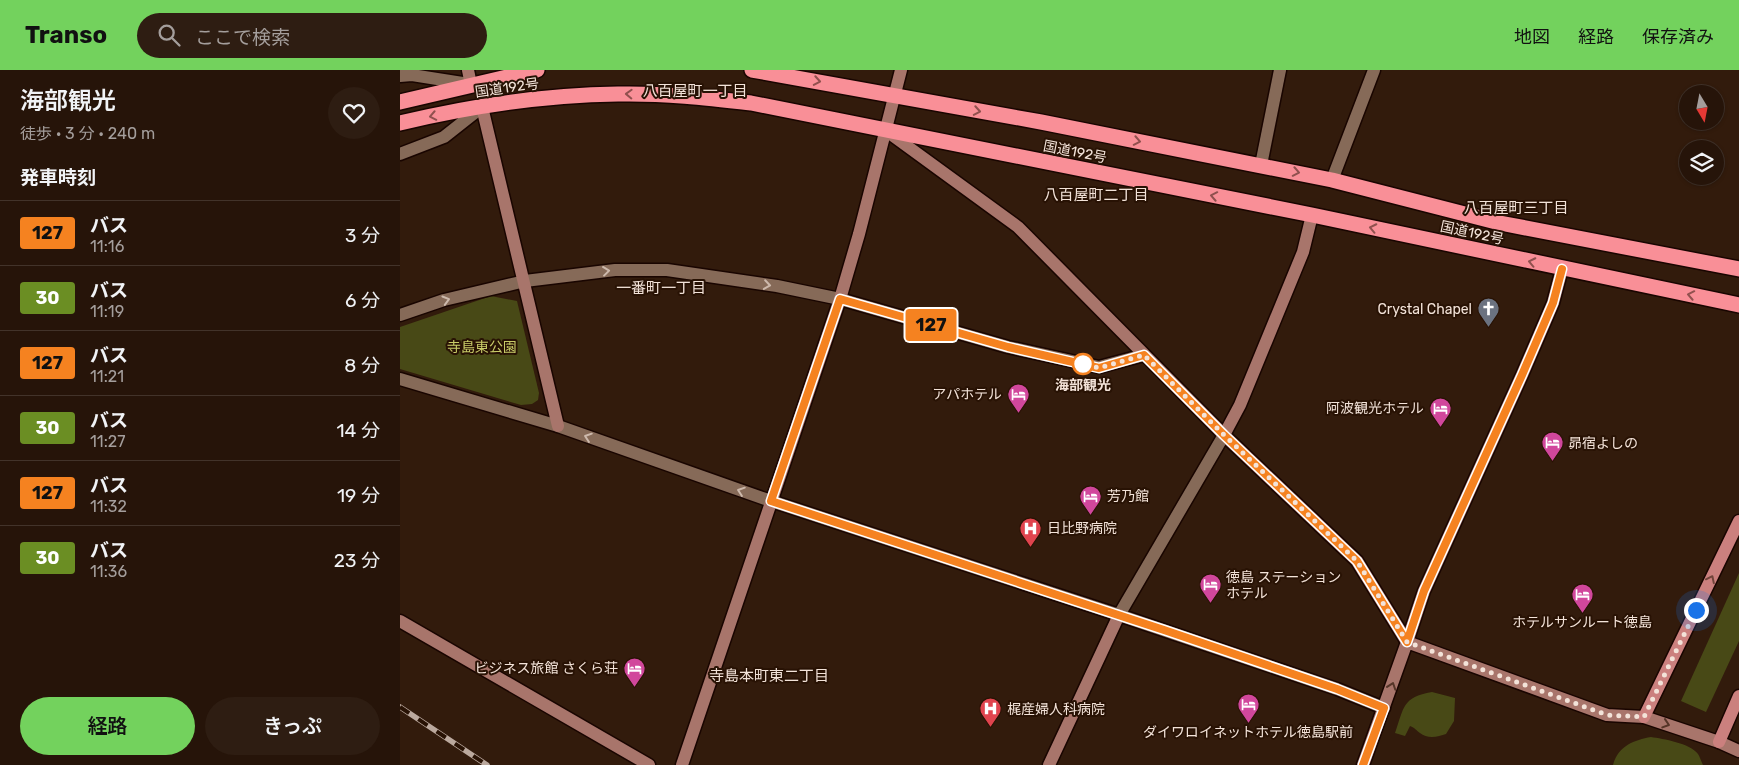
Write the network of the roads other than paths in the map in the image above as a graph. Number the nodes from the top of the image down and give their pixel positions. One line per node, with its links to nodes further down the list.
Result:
1 (537, 70): 7 (highway, 国道192号)
2 (752, 70): 8 (highway, 国道192号, one-way to 8)
3 (901, 70): 8 (street)
4 (1280, 70): 14 (street)
5 (1374, 70): 15 (street)
6 (400, 76): 7 (street)
7 (469, 77): 9 (highway, 国道192号)
8 (894, 96): 12 (street); 14 (highway, 国道192号, one-way to 14)
9 (400, 102)
10 (482, 107): 11 (highway, 国道192号, one-way to 11); 12 (highway, 国道192号, one-way to 10); 13 (street); 19 (street)
11 (400, 123)
12 (885, 130): 16 (highway, 国道192号, one-way to 12); 20 (street); 23 (street)
13 (400, 154)
14 (1261, 165): 15 (highway, 国道192号, one-way to 15)
15 (1332, 180): 18 (highway, 国道192号)
16 (1312, 215): 17 (highway, 国道192号, one-way to 16); 26 (street)
17 (1562, 269): 21 (highway, 国道192号, one-way to 17); 31 (street)
18 (1739, 269)
19 (524, 281): 20 (street, one-way to 20); 22 (street, one-way to 19); 25 (street)
20 (840, 299): 23 (street); 27 (street)
21 (1739, 305)
22 (400, 316)
23 (1144, 355): 26 (street)
24 (400, 378): 25 (street)
25 (558, 426): 27 (street, one-way to 25)
26 (1224, 435): 29 (street); 31 (street)
27 (771, 501): 29 (street); 38 (street)
28 (1739, 521): 34 (main road, one-way to 28)
29 (1119, 615): 33 (street); 39 (street)
30 (400, 621): 37 (street)
31 (1407, 642): 33 (street, one-way to 31); 34 (street)
32 (1739, 696): 35 (main road)
33 (1384, 708): 40 (street)
34 (1644, 717): 35 (street, one-way to 35)
35 (1719, 742): 36 (street)
36 (1739, 751)
37 (649, 765)
38 (682, 765)
39 (1049, 765)
40 (1363, 765)

